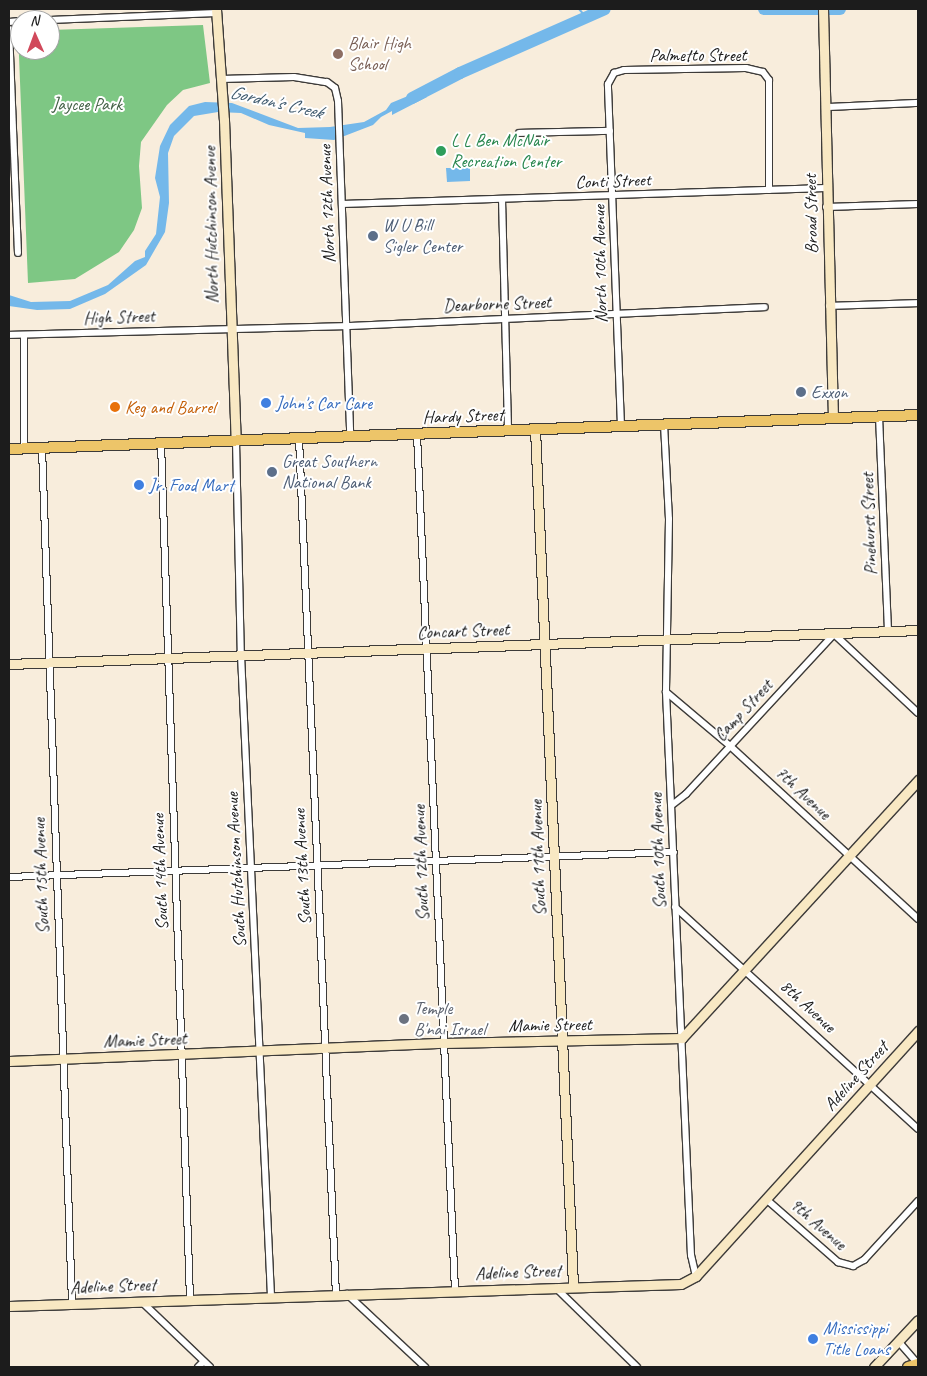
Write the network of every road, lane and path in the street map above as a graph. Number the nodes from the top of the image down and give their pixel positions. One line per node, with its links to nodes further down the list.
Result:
1 (823, 9): 8 (street, Broad Street)
2 (216, 11): 3 (street); 6 (street, North Hutchinson Avenue)
3 (60, 19)
4 (9, 29): 9 (street)
5 (614, 74): 10 (street, North 10th Avenue); 13 (street, Palmetto Street)
6 (222, 84): 16 (street, North 12th Avenue); 27 (street, North Hutchinson Avenue)
7 (918, 103): 8 (street)
8 (826, 107): 12 (street, Broad Street)
9 (11, 124): 19 (street)
10 (610, 131): 11 (street); 14 (street, North 10th Avenue)
11 (519, 133)
12 (826, 188): 13 (street, Conti Street); 18 (street, Broad Street)
13 (768, 190): 14 (street, Conti Street)
14 (614, 196): 15 (street, Conti Street); 24 (street, North 10th Avenue)
15 (502, 199): 16 (street, Conti Street); 25 (street)
16 (342, 204): 26 (street, North 12th Avenue)
17 (918, 204): 18 (street)
18 (826, 207): 22 (street, Broad Street)
19 (12, 227): 20 (street)
20 (18, 253)
21 (918, 303): 22 (street)
22 (829, 306): 32 (street, Broad Street)
23 (765, 307): 24 (street, Dearborne Street)
24 (616, 315): 25 (street, Dearborne Street); 34 (street, North 10th Avenue)
25 (503, 318): 26 (street, Dearborne Street); 36 (street)
26 (346, 326): 27 (street, Dearborne Street); 38 (street, North 12th Avenue)
27 (229, 328): 28 (street, High Street); 40 (street, North Hutchinson Avenue)
28 (24, 334): 29 (street, High Street); 44 (street)
29 (9, 335)
30 (918, 415): 31 (main road, Hardy Street)
31 (880, 416): 32 (main road, Hardy Street); 46 (street, Pinehurst Street)
32 (833, 418): 33 (main road, Hardy Street)
33 (664, 424): 34 (main road, Hardy Street); 48 (street, South 10th Avenue)
34 (620, 426): 35 (main road, Hardy Street)
35 (535, 429): 36 (main road, Hardy Street); 49 (street, South 11th Avenue)
36 (508, 430): 37 (main road, Hardy Street)
37 (417, 434): 38 (main road, Hardy Street); 50 (street, South 12th Avenue)
38 (350, 436): 39 (main road, Hardy Street)
39 (299, 438): 40 (main road, Hardy Street); 51 (street, South 13th Avenue)
40 (236, 441): 41 (main road, Hardy Street); 52 (street, South Hutchinson Avenue)
41 (161, 444): 42 (main road, Hardy Street); 53 (street, South 14th Avenue)
42 (42, 448): 44 (main road, Hardy Street); 54 (street, South 15th Avenue)
43 (9, 449): 44 (main road, Hardy Street)
44 (24, 449)
45 (918, 630): 46 (street, Concart Street)
46 (888, 631): 47 (street, Concart Street)
47 (834, 634): 48 (street, Concart Street); 57 (street); 58 (street, Camp Street)
48 (666, 639): 49 (street, Concart Street); 56 (street, South 10th Avenue)
49 (547, 644): 50 (street, Concart Street); 63 (street, South 11th Avenue)
50 (428, 648): 51 (street, Concart Street); 64 (street, South 12th Avenue)
51 (308, 652): 52 (street, Concart Street); 65 (street, South 13th Avenue)
52 (241, 655): 53 (street, Concart Street); 66 (street, South Hutchinson Avenue)
53 (168, 658): 54 (street, Concart Street); 67 (street, South 14th Avenue)
54 (50, 662): 55 (street, Concart Street); 68 (street, South 15th Avenue)
55 (9, 664)
56 (666, 692): 58 (street, 7th Avenue); 60 (street, South 10th Avenue)
57 (918, 713)
58 (730, 746): 60 (street, Camp Street); 62 (street, 7th Avenue)
59 (918, 780): 62 (street)
60 (672, 804): 61 (street, South 10th Avenue)
61 (674, 852): 63 (street); 70 (street, South 10th Avenue)
62 (850, 856): 71 (street, 7th Avenue); 72 (street)
63 (554, 858): 64 (street); 75 (street, South 11th Avenue)
64 (436, 862): 65 (street); 76 (street, South 12th Avenue)
65 (316, 866): 66 (street); 77 (street, South 13th Avenue)
66 (250, 869): 67 (street); 78 (street, South Hutchinson Avenue)
67 (174, 872): 68 (street); 79 (street, South 14th Avenue)
68 (56, 876): 69 (street); 80 (street, South 15th Avenue)
69 (9, 877)
70 (675, 907): 72 (street, 8th Avenue); 74 (street, South 10th Avenue)
71 (918, 919)
72 (746, 970): 74 (street); 82 (street, 8th Avenue)
73 (918, 1031): 82 (street, Adeline Street)
74 (682, 1038): 75 (street, Mamie Street); 86 (street, South 10th Avenue)
75 (562, 1041): 76 (street, Mamie Street); 87 (street, South 11th Avenue)
76 (444, 1043): 77 (street, Mamie Street); 89 (street, South 12th Avenue)
77 (326, 1049): 78 (street, Mamie Street); 91 (street, South 13th Avenue)
78 (260, 1052): 79 (street, Mamie Street); 92 (street, South Hutchinson Avenue)
79 (180, 1055): 80 (street, Mamie Street); 93 (street, South 14th Avenue)
80 (63, 1059): 81 (street, Mamie Street); 95 (street, South 15th Avenue)
81 (9, 1061)
82 (870, 1084): 83 (street, 8th Avenue); 84 (street, Adeline Street)
83 (918, 1129)
84 (766, 1198): 85 (street, 9th Avenue); 86 (street, Adeline Street)
85 (918, 1201)
86 (696, 1276): 87 (street, Adeline Street)
87 (573, 1286): 88 (street, Adeline Street)
88 (556, 1287): 89 (street, Adeline Street); 104 (street)
89 (455, 1290): 90 (street, Adeline Street)
90 (347, 1294): 91 (street, Adeline Street); 103 (street)
91 (336, 1295): 92 (street, Adeline Street)
92 (271, 1297): 93 (street, Adeline Street)
93 (190, 1300): 94 (street, Adeline Street)
94 (142, 1302): 95 (street, Adeline Street); 99 (street)
95 (72, 1304): 96 (street, Adeline Street)
96 (9, 1306)
97 (918, 1320): 98 (street)
98 (898, 1341): 100 (street); 105 (street)
99 (204, 1362): 101 (street); 102 (street)
100 (918, 1364): 106 (main road)
101 (198, 1367)
102 (210, 1367)
103 (425, 1367)
104 (637, 1367)
105 (874, 1367)
106 (908, 1367)

